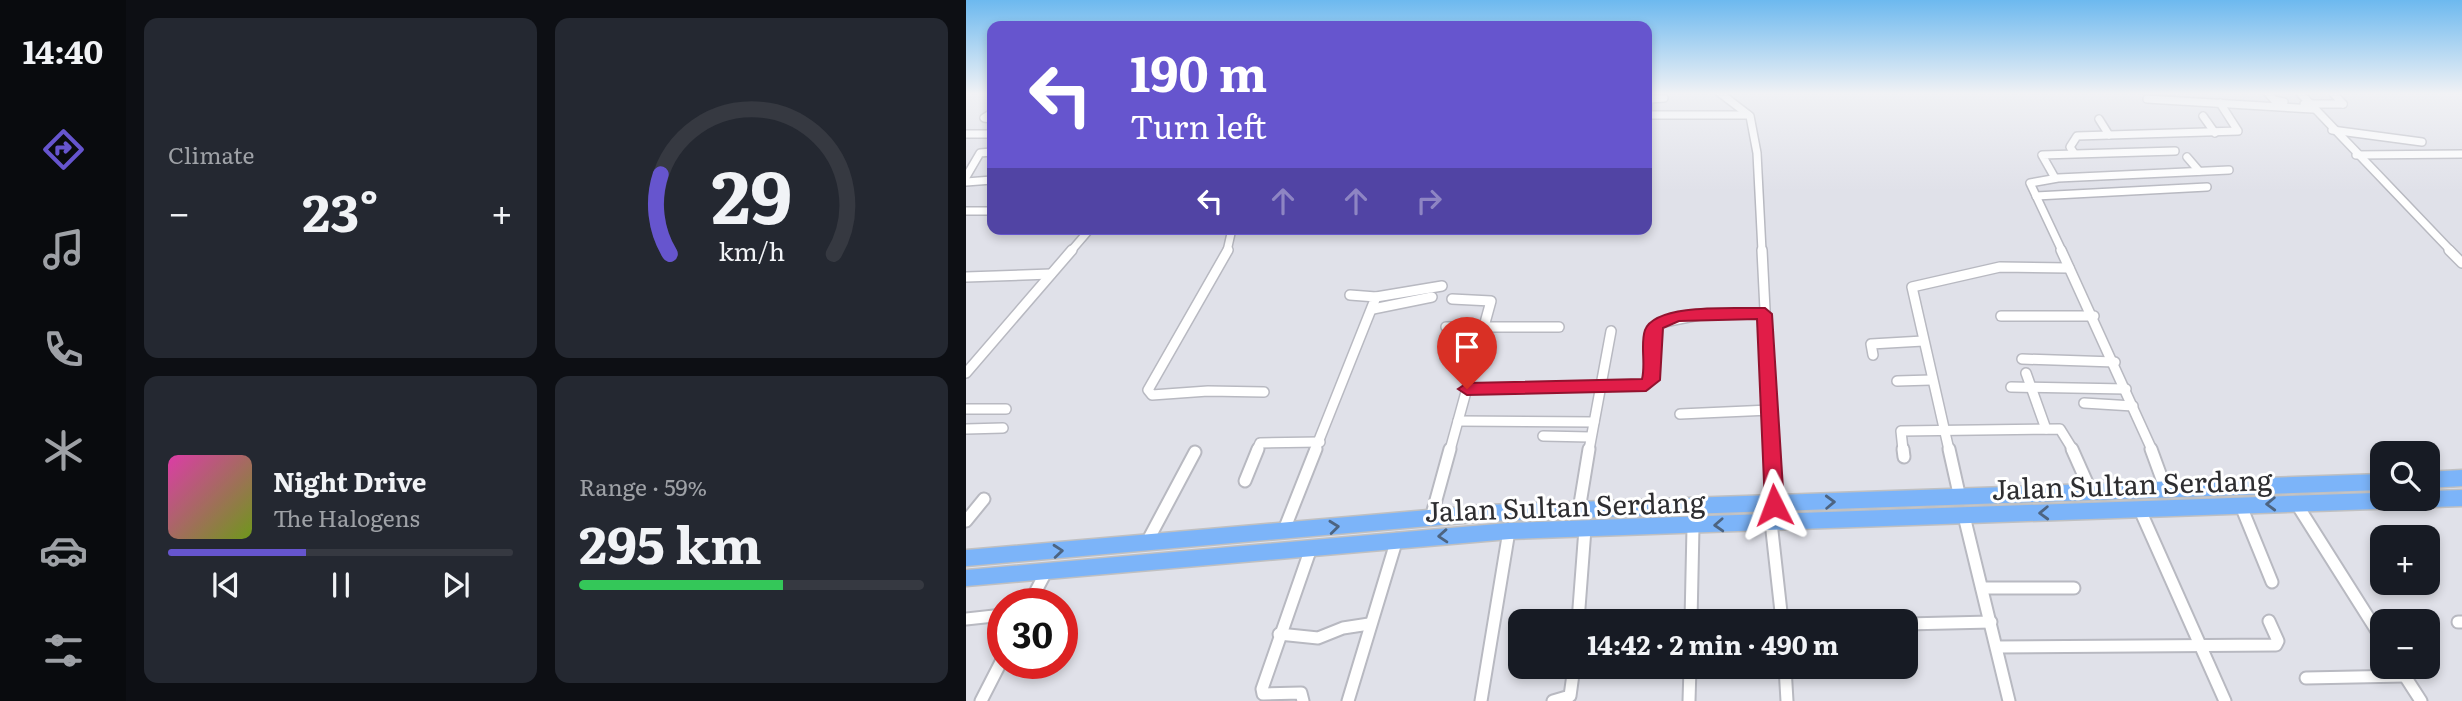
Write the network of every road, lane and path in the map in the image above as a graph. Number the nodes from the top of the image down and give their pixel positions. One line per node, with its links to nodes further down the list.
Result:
1 (1751, 126): 42 (street)
2 (2103, 126): 10 (street)
3 (2210, 126): 7 (street)
4 (2235, 126): 7 (street)
5 (2328, 126): 6 (street)
6 (2332, 130): 11 (street); 16 (street)
7 (2215, 132): 10 (street)
8 (966, 134): 9 (street)
9 (987, 134)
10 (2109, 135): 14 (street)
11 (2422, 142)
12 (2175, 151): 14 (street)
13 (987, 152): 19 (street)
14 (2074, 153): 23 (street)
15 (2462, 154): 16 (street)
16 (2356, 155): 30 (street)
17 (2187, 158): 20 (street)
18 (2229, 170): 20 (street)
19 (969, 171)
20 (2199, 171): 23 (street)
21 (987, 180): 22 (street)
22 (966, 182)
23 (2056, 182): 25 (street)
24 (2207, 187): 25 (street)
25 (2036, 196): 31 (street)
26 (966, 211): 27 (street)
27 (987, 211)
28 (1085, 235): 32 (street)
29 (1231, 235): 64 (street)
30 (2462, 263)
31 (2069, 268): 44 (street); 49 (street)
32 (1051, 274): 33 (street); 55 (street)
33 (966, 277)
34 (1442, 286): 35 (street)
35 (1420, 288): 37 (street); 39 (street)
36 (1350, 295): 37 (street)
37 (1376, 297): 41 (street)
38 (1432, 297): 39 (street)
39 (1419, 299): 41 (street)
40 (1452, 299): 47 (street)
41 (1373, 309): 79 (street)
42 (1765, 314): 59 (street); 69 (street)
43 (2001, 316): 44 (street)
44 (2094, 316): 54 (street)
45 (1446, 327): 47 (street)
46 (1559, 327): 47 (street)
47 (1484, 329): 52 (street)
48 (1611, 331): 59 (street)
49 (1923, 341): 50 (street); 57 (street)
50 (1873, 355)
51 (1445, 358): 52 (street)
52 (1474, 358): 62 (street)
53 (2022, 359): 54 (street)
54 (2115, 362): 63 (street)
55 (966, 373)
56 (2026, 373): 61 (street)
57 (1931, 380): 58 (street); 76 (street)
58 (1897, 381)
59 (1600, 387): 62 (street); 72 (street)
60 (2011, 387): 61 (street)
61 (2032, 388): 63 (street); 75 (street)
62 (1467, 389): 71 (street)
63 (2126, 389): 66 (street)
64 (1264, 392)
65 (2084, 403): 66 (street)
66 (2133, 405): 87 (street)
67 (966, 409): 68 (street)
68 (1006, 409)
69 (1770, 410): 70 (street); 94 (street)
70 (1681, 414)
71 (1458, 421): 72 (street); 99 (street)
72 (1594, 422): 78 (street)
73 (1003, 428): 74 (street)
74 (966, 429)
75 (2046, 429): 76 (street); 88 (street)
76 (1943, 430): 81 (street); 89 (street)
77 (1543, 436): 78 (street)
78 (1590, 437): 96 (street)
79 (1320, 442): 84 (street); 105 (street)
80 (1195, 452): 107 (street)
81 (1904, 457)
82 (2462, 478): 83 (highway)
83 (2440, 479)
84 (1245, 481)
85 (2370, 482): 86 (highway, Jalan Sultan Serdang)
86 (2355, 483): 87 (highway, Jalan Sultan Serdang); 92 (highway)
87 (2166, 490): 88 (highway, Jalan Sultan Serdang)
88 (2092, 494): 89 (highway, Jalan Sultan Serdang)
89 (1960, 498): 94 (highway, Jalan Sultan Serdang, one-way to 89)
90 (2462, 498): 92 (highway, Jalan Sultan Serdang)
91 (984, 499): 100 (street)
92 (2368, 502): 93 (highway, Jalan Sultan Serdang)
93 (2296, 503): 95 (highway, Jalan Sultan Serdang, one-way to 95); 123 (street)
94 (1774, 505): 96 (highway, Jalan Sultan Serdang)
95 (2241, 506): 97 (highway, Jalan Sultan Serdang); 114 (street)
96 (1579, 510): 99 (highway, Jalan Sultan Serdang)
97 (2140, 510): 98 (highway, Jalan Sultan Serdang, one-way to 98); 129 (street)
98 (1964, 516): 101 (highway, Jalan Sultan Serdang); 116 (street)
99 (1431, 518): 105 (highway, Jalan Sultan Serdang, one-way to 99)
100 (966, 521)
101 (1771, 522): 102 (highway, Jalan Sultan Serdang, one-way to 102); 120 (street)
102 (1693, 527): 103 (highway, Jalan Sultan Serdang); 119 (street)
103 (1585, 529): 104 (highway, Jalan Sultan Serdang); 118 (street)
104 (1509, 531): 106 (highway, Jalan Sultan Serdang, one-way to 106); 141 (street)
105 (1283, 532): 107 (highway, Jalan Sultan Serdang)
106 (1397, 540): 108 (highway, Jalan Sultan Serdang); 126 (street)
107 (1146, 544): 109 (highway, Jalan Sultan Serdang, one-way to 107)
108 (1311, 547): 111 (highway, Jalan Sultan Serdang); 128 (street)
109 (1030, 554): 110 (highway, Jalan Sultan Serdang); 112 (highway)
110 (966, 558)
111 (1046, 572): 112 (highway, Jalan Sultan Serdang); 115 (street)
112 (1018, 574): 113 (highway, Jalan Sultan Serdang)
113 (966, 578)
114 (2272, 582)
115 (1038, 588)
116 (1982, 588): 117 (street); 125 (street)
117 (2074, 588)
118 (1579, 609)
119 (1691, 609)
120 (1781, 609)
121 (987, 617): 122 (street)
122 (966, 619)
123 (2370, 620)
124 (2269, 621): 129 (street)
125 (1991, 622): 127 (street); 130 (street)
126 (1369, 624): 128 (street); 140 (street)
127 (1918, 624)
128 (1279, 634): 139 (street)
129 (2200, 645): 130 (street); 146 (street)
130 (1997, 648): 145 (street)
131 (2370, 674): 132 (street)
132 (2306, 678)
133 (992, 679): 138 (street)
134 (1572, 679): 142 (street)
135 (1690, 679): 143 (street)
136 (1786, 679): 144 (street)
137 (2407, 679): 147 (street)
138 (981, 701)
139 (1303, 701)
140 (1348, 701)
141 (1480, 701)
142 (1553, 701)
143 (1689, 701)
144 (1787, 701)
145 (2009, 701)
146 (2225, 701)
147 (2421, 701)

